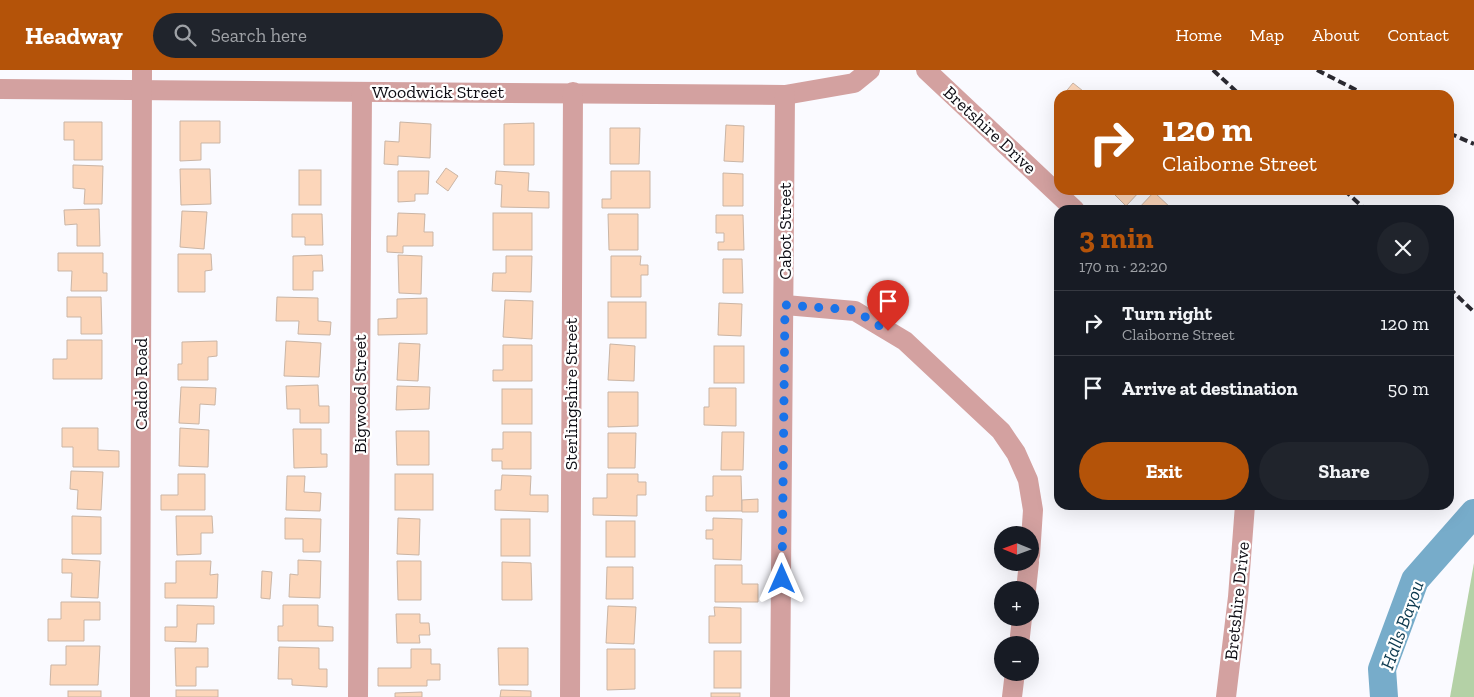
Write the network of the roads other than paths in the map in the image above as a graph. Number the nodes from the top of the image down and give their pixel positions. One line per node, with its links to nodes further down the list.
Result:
1 (870, 70): 7 (street, Woodwick Street)
2 (926, 70): 8 (street, Bretshire Drive)
3 (142, 80): 4 (street, Woodwick Street); 5 (street, Woodwick Street); 15 (street, Caddo Road)
4 (0, 89)
5 (362, 92): 6 (street, Woodwick Street); 16 (street, Bigwood Street)
6 (573, 92): 7 (street, Woodwick Street); 17 (street, Sterlingshire Street)
7 (785, 95): 11 (street, Cabot Street)
8 (1054, 190)
9 (1059, 195): 10 (street, Bretshire Drive)
10 (1070, 205)
11 (785, 305): 13 (street); 18 (street, Cabot Street)
12 (1246, 510): 20 (street, Bretshire Drive)
13 (1032, 526)
14 (1014, 681): 19 (street)
15 (140, 697)
16 (358, 697)
17 (570, 697)
18 (780, 697)
19 (1012, 697)
20 (1226, 697)

